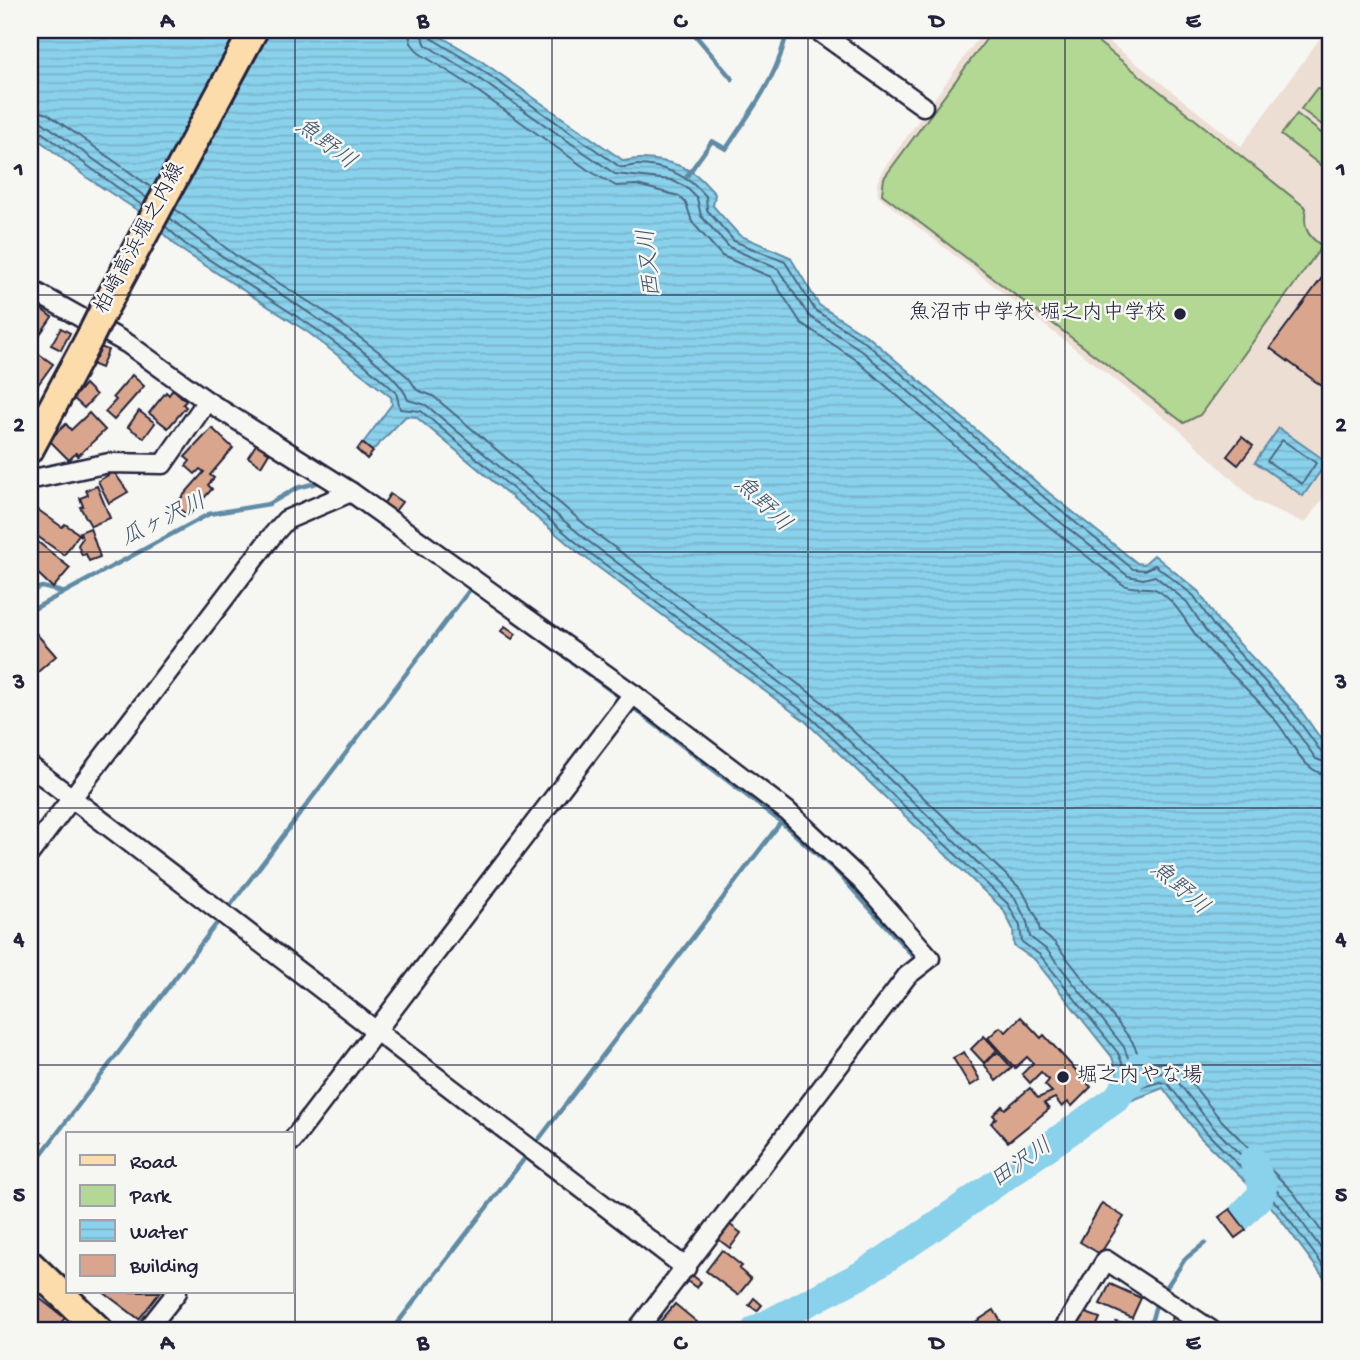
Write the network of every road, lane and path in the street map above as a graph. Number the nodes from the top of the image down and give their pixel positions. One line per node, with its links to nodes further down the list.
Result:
1 (254, 30): 6 (main road, 柏崎高浜堀之内線, bridge)
2 (817, 30): 3 (street)
3 (923, 106)
4 (30, 289): 5 (street)
5 (207, 401): 7 (street); 8 (street)
6 (30, 449)
7 (30, 477)
8 (351, 492): 9 (street); 11 (street)
9 (633, 694): 13 (street); 16 (street)
10 (30, 766): 11 (street)
11 (72, 799): 12 (street); 13 (street)
12 (30, 853)
13 (375, 1032): 14 (street); 16 (street)
14 (294, 1138)
15 (30, 1264): 18 (main road)
16 (686, 1268): 20 (street)
17 (175, 1294): 19 (street)
18 (99, 1330)
19 (147, 1330)
20 (637, 1330)
21 (1063, 1330): 22 (street)
22 (1211, 1330)

